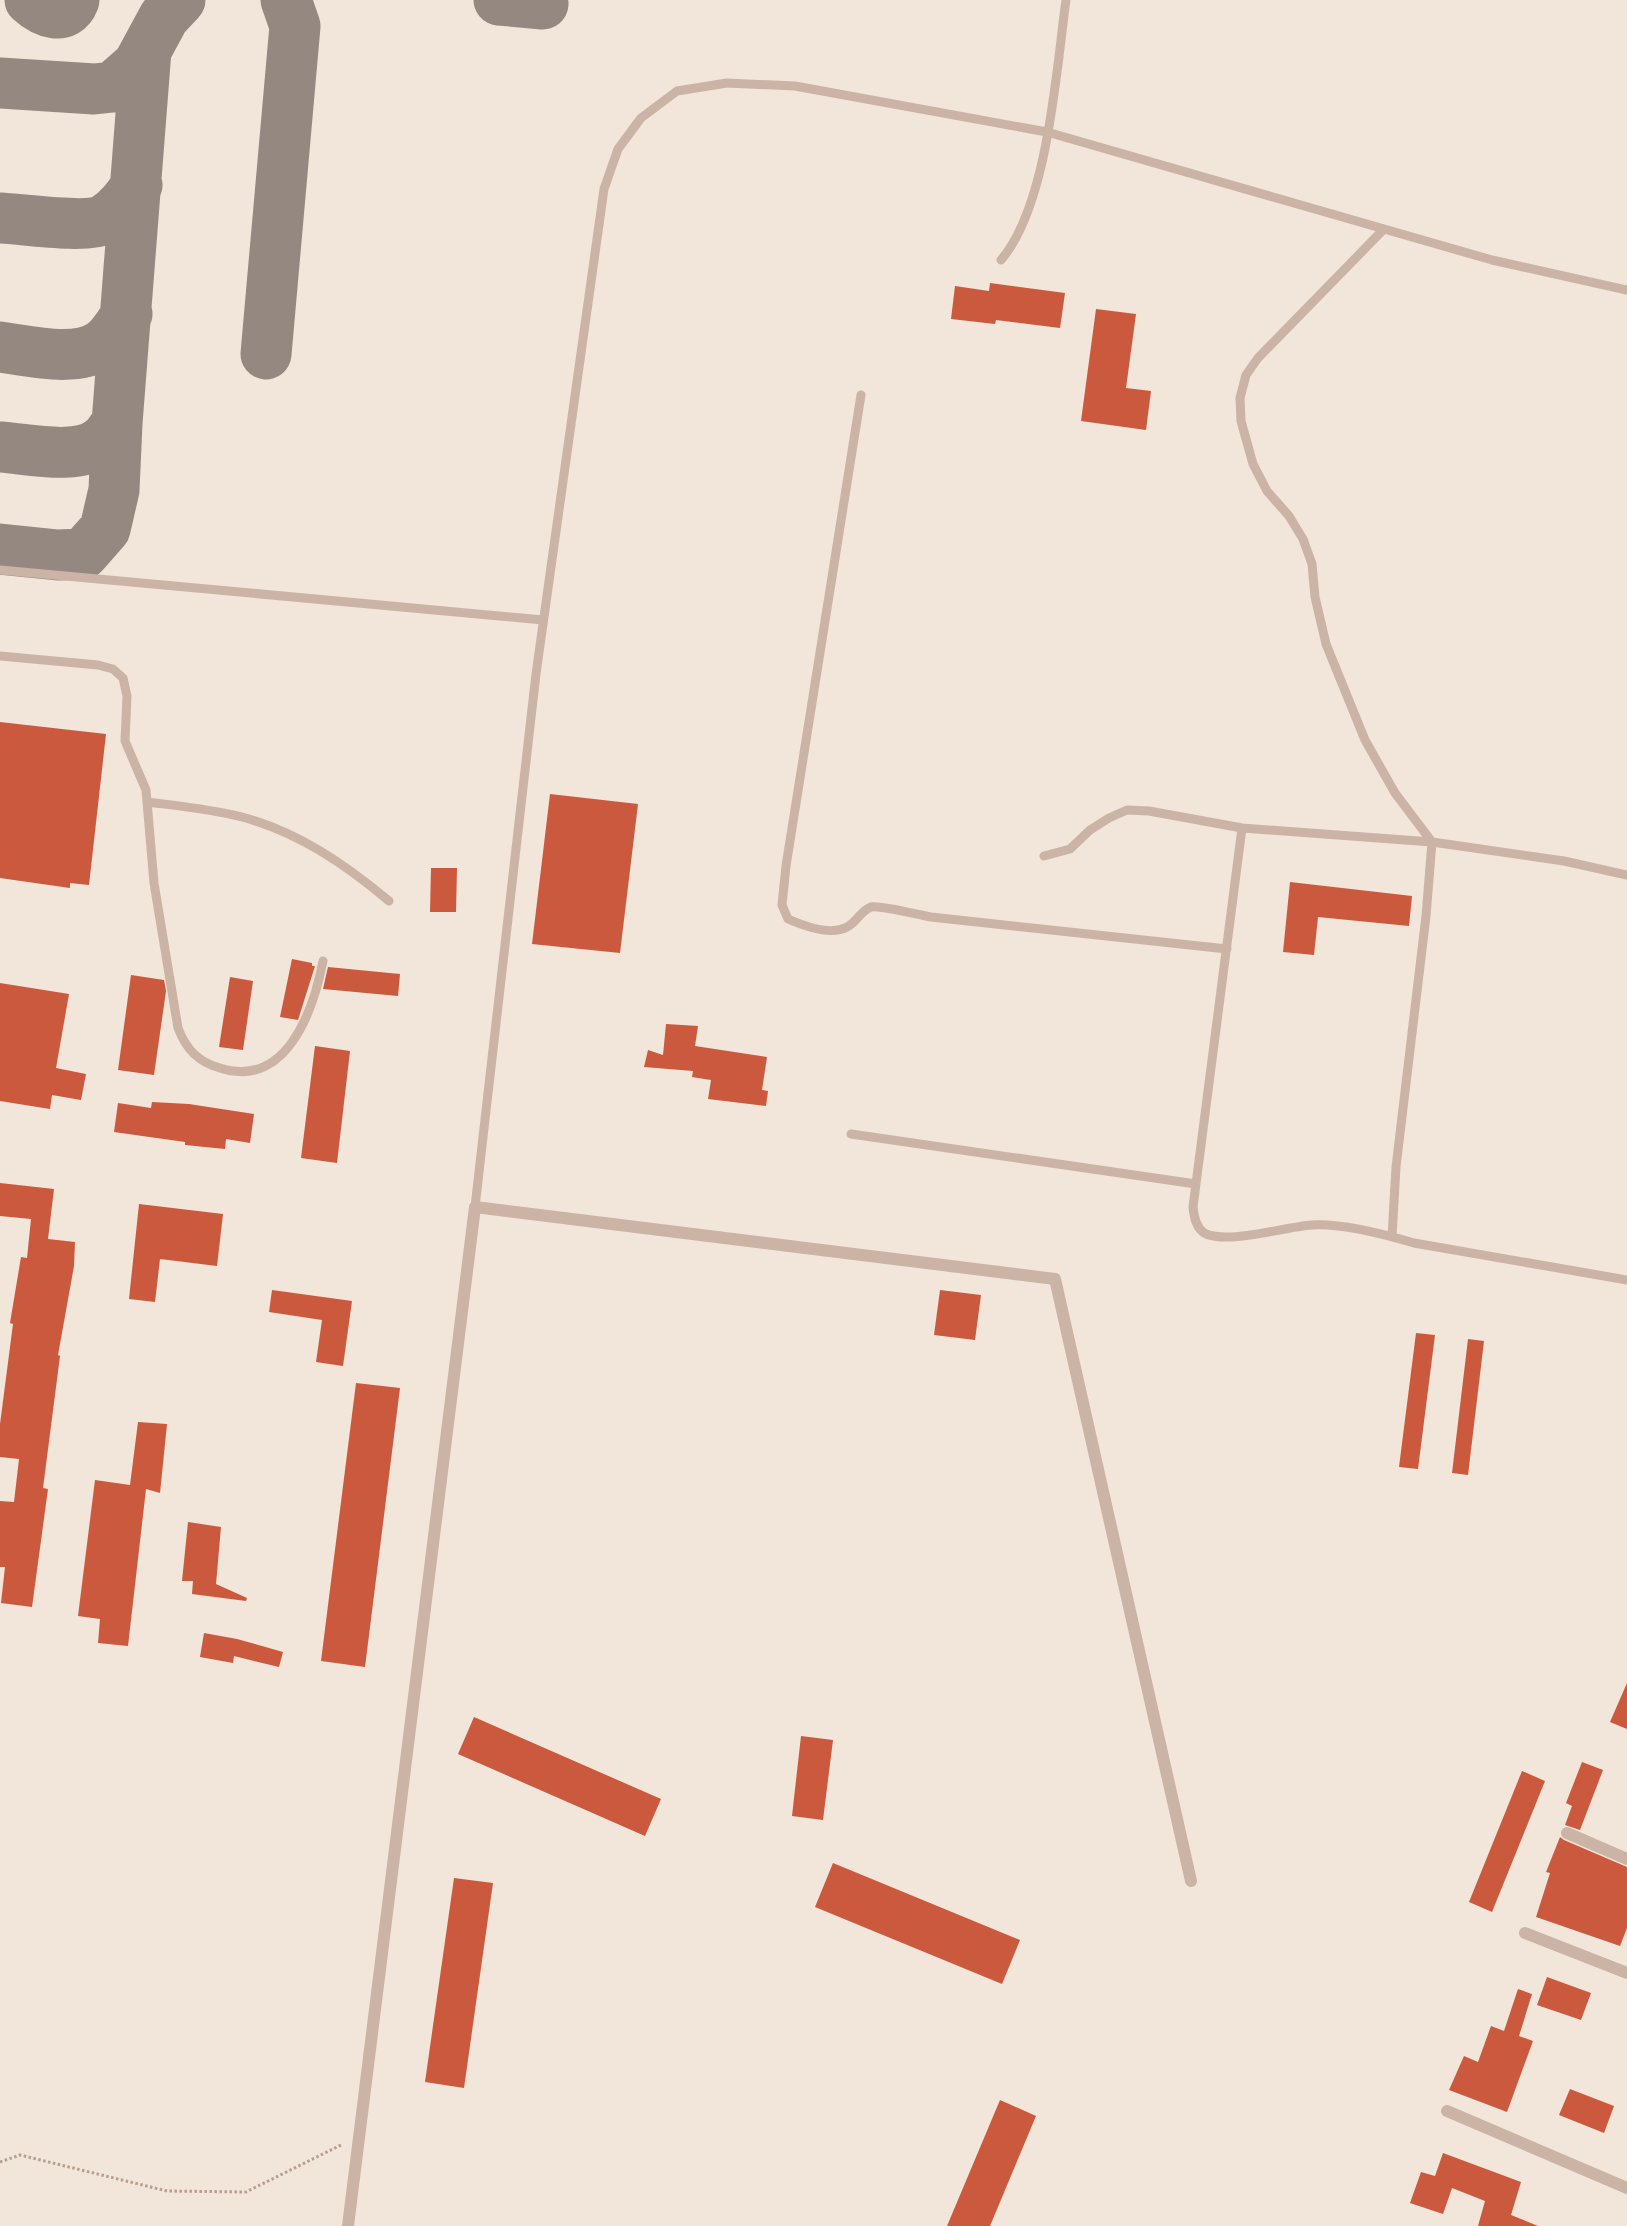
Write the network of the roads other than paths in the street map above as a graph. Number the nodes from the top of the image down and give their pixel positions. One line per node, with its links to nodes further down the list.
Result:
1 (1066, 0): 2 (lane)
2 (1047, 132): 3 (lane); 4 (lane); 8 (lane)
3 (1384, 229): 5 (lane); 12 (lane)
4 (1001, 260)
5 (1627, 290)
6 (861, 395): 16 (lane)
7 (0, 570): 8 (lane)
8 (543, 620): 20 (lane)
9 (0, 656): 10 (lane)
10 (148, 802): 15 (lane); 17 (lane)
11 (1242, 828): 12 (lane); 13 (lane); 16 (lane)
12 (1432, 842): 14 (lane); 21 (lane)
13 (1044, 856)
14 (1627, 875)
15 (389, 902)
16 (1227, 949): 19 (lane)
17 (324, 961)
18 (851, 1134): 19 (lane)
19 (1196, 1184): 21 (lane)
20 (475, 1206): 25 (street); 30 (street)
21 (1392, 1237): 22 (lane)
22 (1627, 1280)
23 (1567, 1833): 24 (street)
24 (1627, 1858)
25 (1191, 1881)
26 (1525, 1933): 27 (street)
27 (1627, 1973)
28 (1447, 2111): 29 (street)
29 (1627, 2188)
30 (348, 2226)

